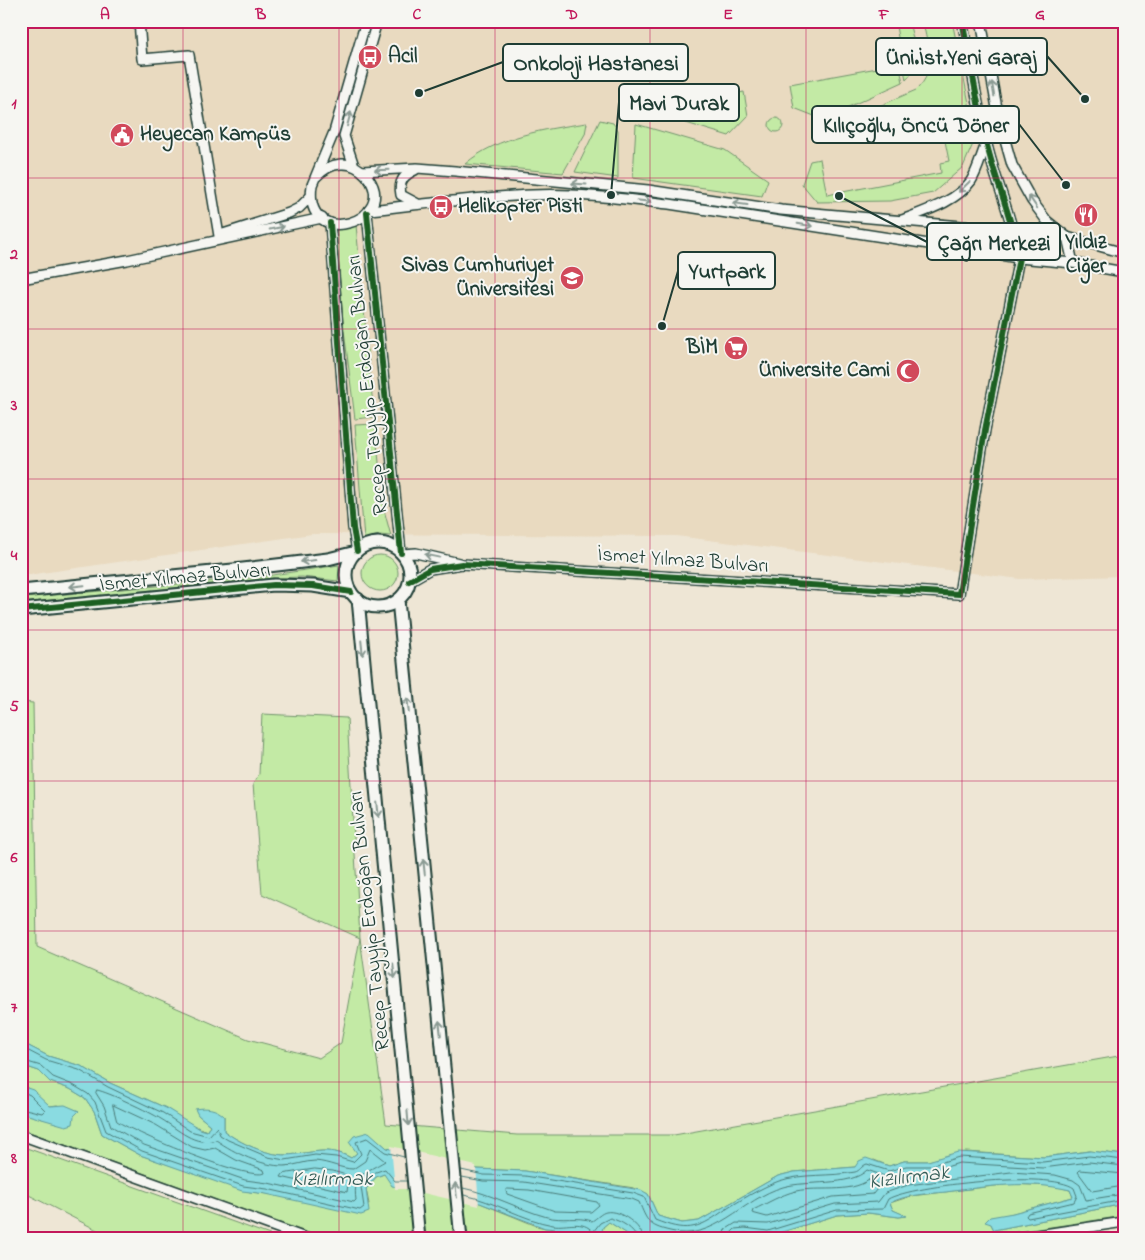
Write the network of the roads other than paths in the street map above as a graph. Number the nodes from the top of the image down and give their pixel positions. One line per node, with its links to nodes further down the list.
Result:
1 (139, 21): 17 (street)
2 (366, 21): 9 (street)
3 (377, 21): 7 (street, one-way to 3)
4 (962, 21): 6 (street)
5 (981, 21): 18 (street, one-way to 5)
6 (986, 144): 14 (street, one-way to 14); 16 (street)
7 (358, 168): 8 (street, one-way to 7); 9 (street); 12 (street)
8 (418, 168): 11 (street); 14 (street, one-way to 8)
9 (316, 177): 10 (street)
10 (311, 196): 13 (street); 17 (street)
11 (416, 203): 12 (street); 21 (street, one-way to 21)
12 (368, 212): 15 (street); 26 (street, Recep Tayyip Erdoğan Bulvarı)
13 (322, 218): 15 (street); 19 (street, one-way to 13)
14 (900, 221): 16 (street)
15 (330, 223): 25 (street, Recep Tayyip Erdoğan Bulvarı)
16 (1015, 231): 18 (street); 21 (street)
17 (219, 236): 19 (street)
18 (1067, 237): 20 (street); 22 (street)
19 (195, 245): 24 (street)
20 (1124, 252)
21 (1019, 258): 22 (street); 27 (street, İsmet Yılmaz Bulvarı)
22 (1073, 263): 23 (street)
23 (1124, 272)
24 (21, 279)
25 (356, 551): 26 (street, İsmet Yılmaz Bulvarı); 29 (street, İsmet Yılmaz Bulvarı, one-way to 29); 30 (street)
26 (401, 553): 27 (street, İsmet Yılmaz Bulvarı, one-way to 26); 28 (street)
27 (462, 564): 28 (street, İsmet Yılmaz Bulvarı)
28 (409, 582): 31 (street, İsmet Yılmaz Bulvarı)
29 (21, 591)
30 (354, 596): 31 (street, İsmet Yılmaz Bulvarı); 32 (street, İsmet Yılmaz Bulvarı); 36 (street, Recep Tayyip Erdoğan Bulvarı, one-way to 36)
31 (398, 600): 37 (street, one-way to 31)
32 (21, 610)
33 (21, 1135): 35 (street)
34 (1124, 1222): 38 (street)
35 (308, 1239)
36 (418, 1239)
37 (461, 1239)
38 (1011, 1239)

